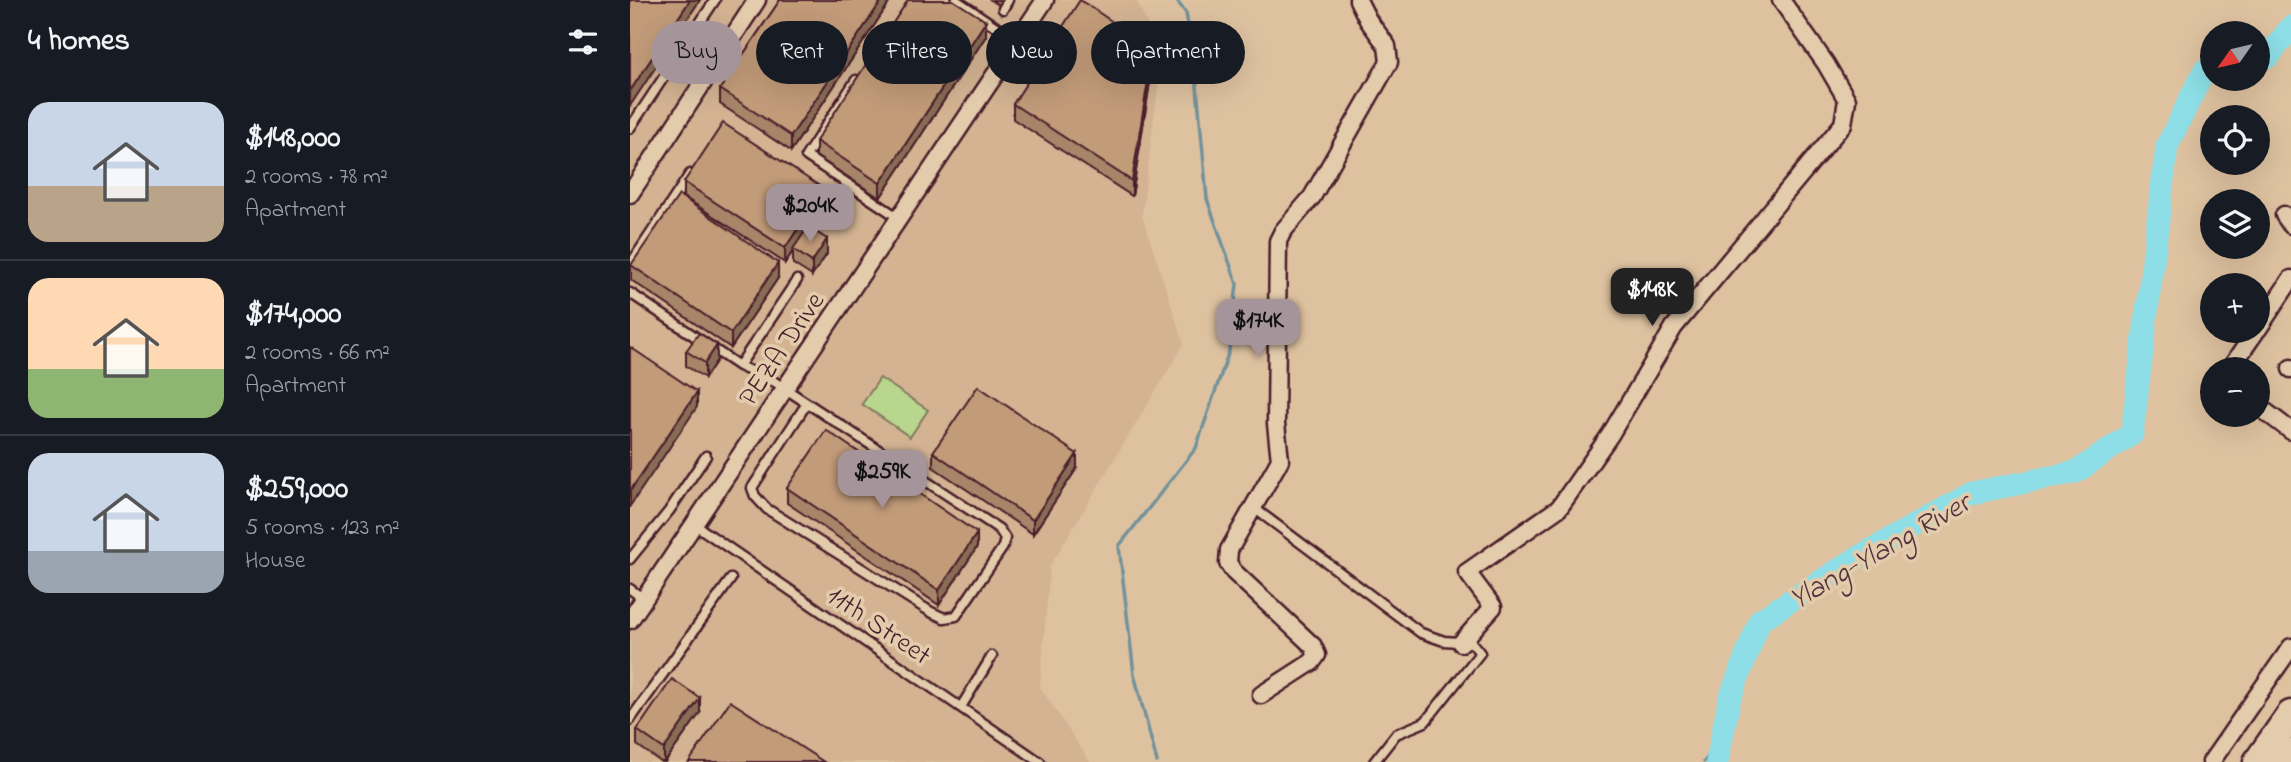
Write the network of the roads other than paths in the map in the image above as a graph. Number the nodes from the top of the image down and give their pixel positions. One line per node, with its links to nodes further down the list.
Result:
1 (715, 0): 13 (lane)
2 (757, 0): 15 (street)
3 (956, 0): 9 (lane)
4 (1009, 0): 8 (lane)
5 (1045, 0): 10 (street, PEZA Drive)
6 (1358, 0): 28 (street)
7 (1781, 0): 35 (street)
8 (1003, 9)
9 (987, 21)
10 (1031, 21)
11 (862, 72): 16 (lane)
12 (988, 84): 16 (street, PEZA Drive)
13 (630, 128)
14 (696, 165): 17 (lane)
15 (630, 194)
16 (898, 218): 23 (street, PEZA Drive)
17 (630, 265)
18 (2291, 279): 21 (street)
19 (797, 280): 22 (lane)
20 (630, 293): 22 (lane)
21 (2270, 310)
22 (739, 366): 23 (lane)
23 (785, 388): 24 (lane); 29 (street, PEZA Drive)
24 (807, 403): 24 (lane)
25 (2270, 415): 26 (street)
26 (2291, 431)
27 (706, 456): 30 (lane)
28 (1254, 508): 35 (lane); 38 (street)
29 (694, 524): 33 (street, PEZA Drive); 39 (lane, 11th Street)
30 (630, 559)
31 (731, 579): 41 (lane)
32 (630, 589): 33 (lane)
33 (644, 599): 34 (street, PEZA Drive)
34 (630, 620)
35 (1461, 643): 44 (lane)
36 (2291, 647): 45 (street)
37 (992, 656): 39 (lane)
38 (1261, 695)
39 (961, 707): 43 (lane, 11th Street)
40 (2291, 715): 46 (highway)
41 (630, 720)
42 (2291, 754): 47 (highway)
43 (1040, 762)
44 (1374, 762)
45 (2211, 762)
46 (2258, 762)
47 (2285, 762)

